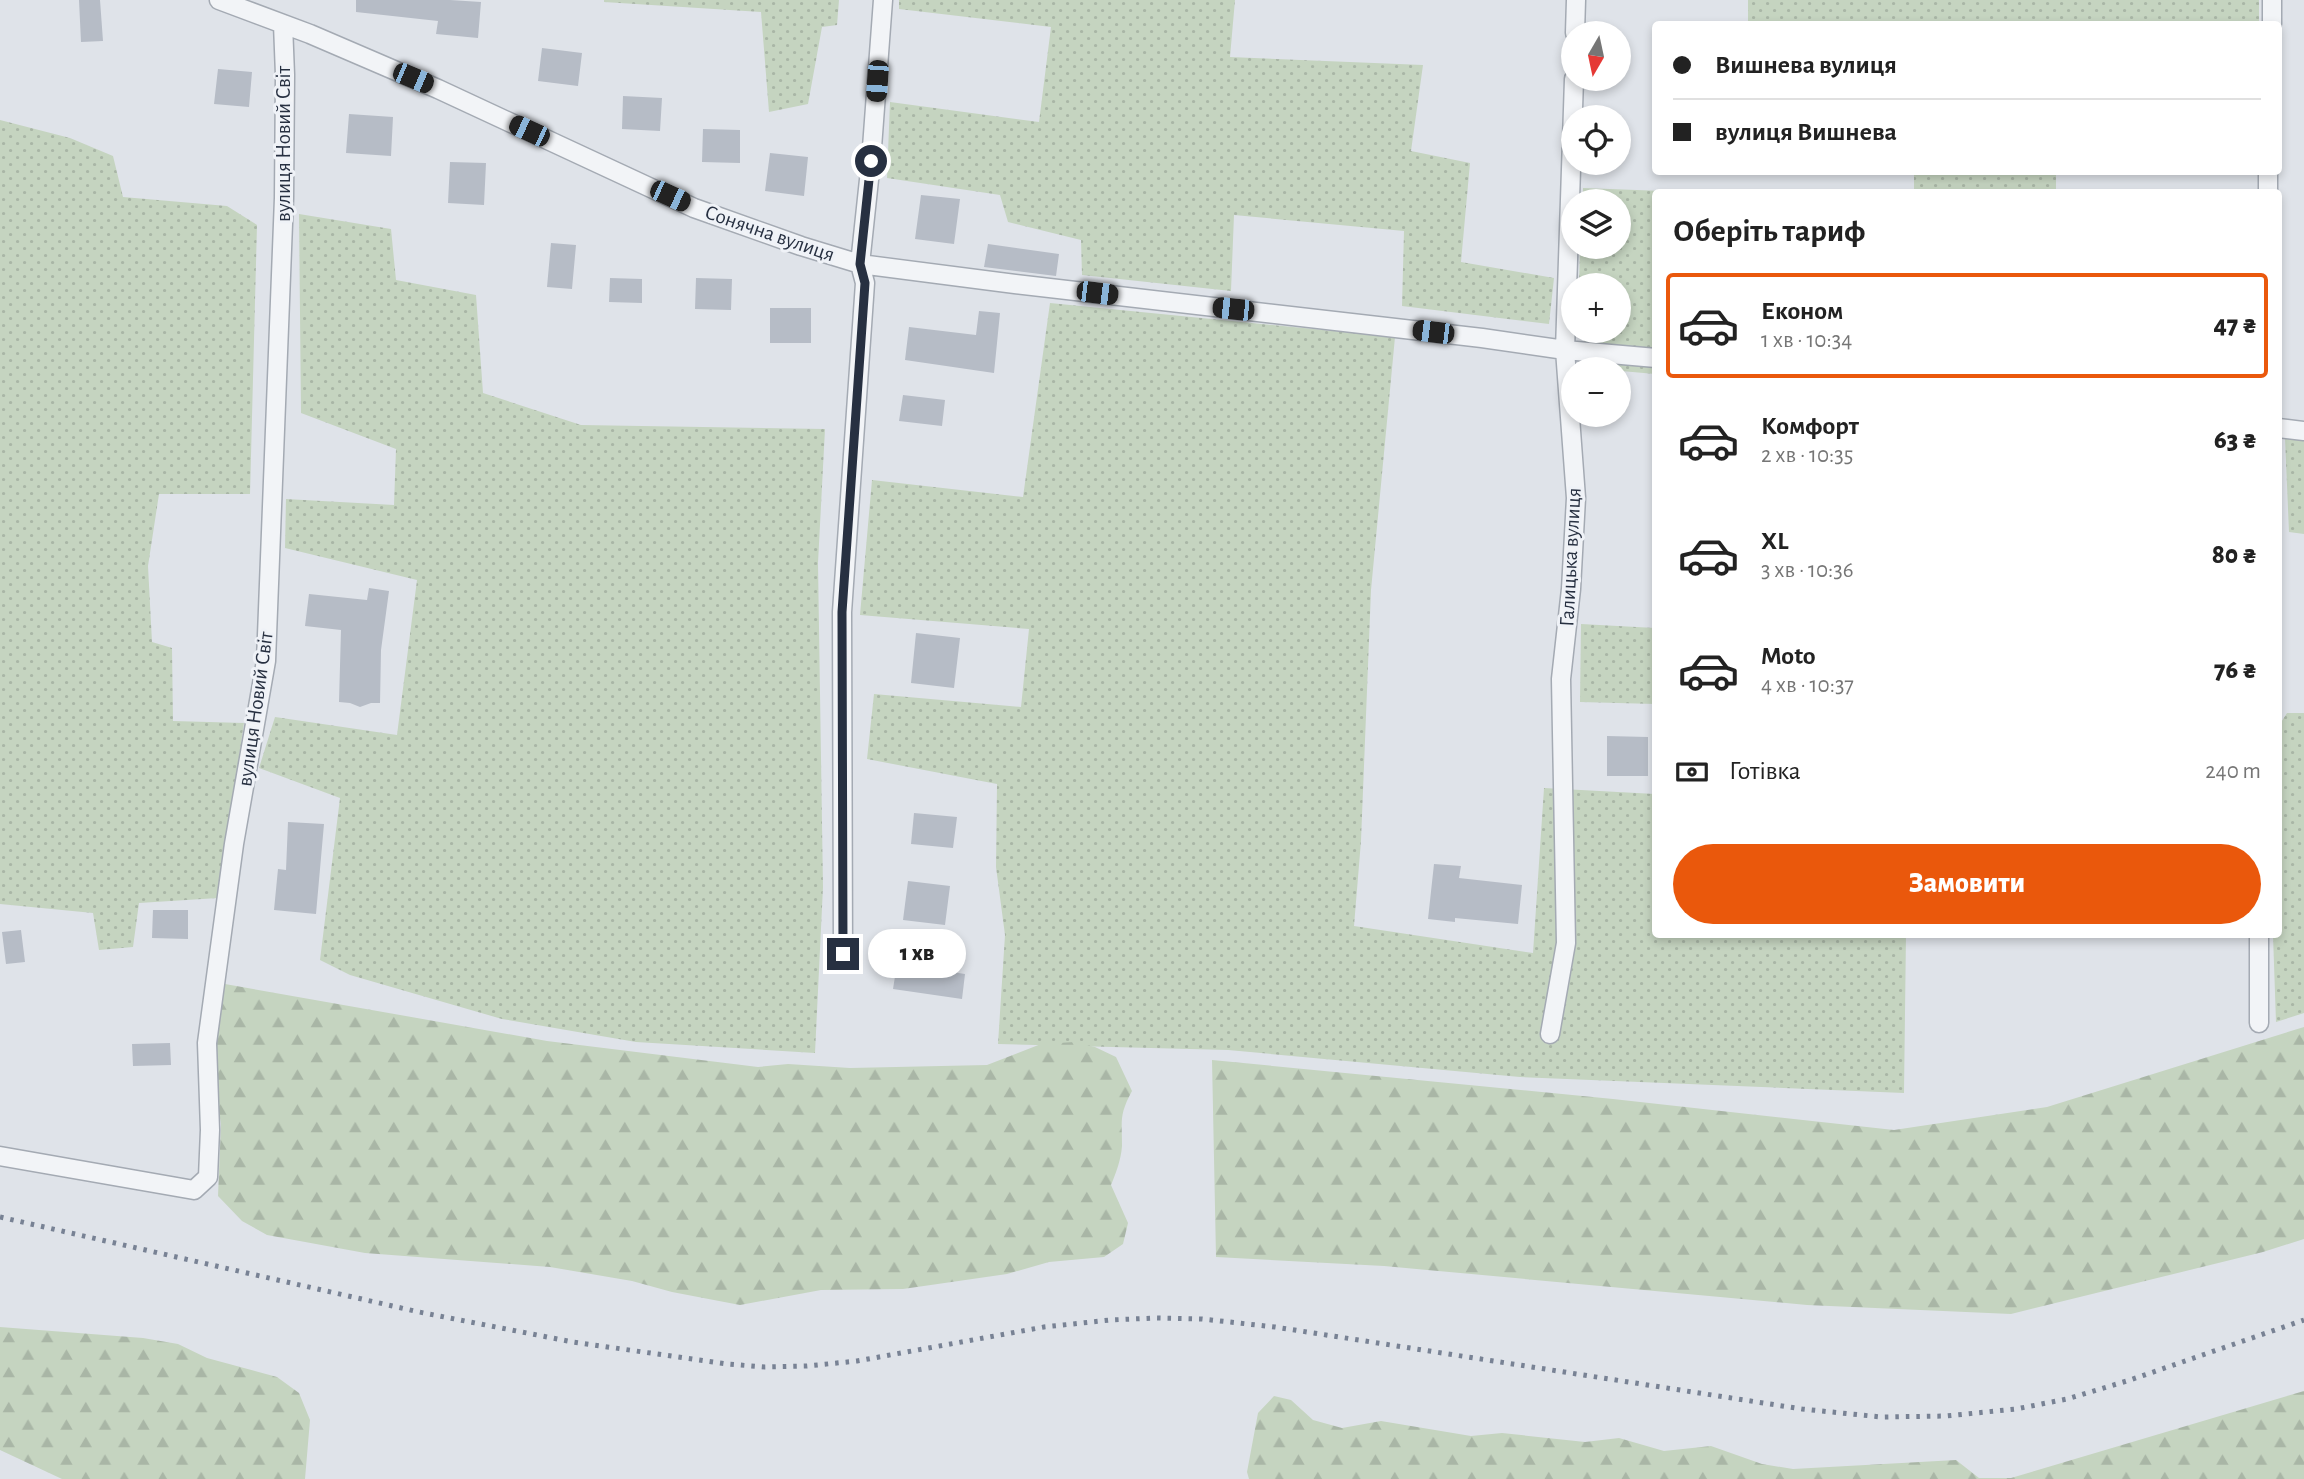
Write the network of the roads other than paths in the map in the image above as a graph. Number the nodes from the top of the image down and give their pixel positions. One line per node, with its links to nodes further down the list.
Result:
1 (219, 0): 5 (street, Сонячна вулиця)
2 (883, 0): 10 (street)
3 (1576, 0): 6 (street)
4 (2273, 0): 7 (street)
5 (263, 9): 8 (street, Сонячна вулиця)
6 (1575, 21)
7 (2272, 21)
8 (283, 24): 10 (street, Сонячна вулиця); 19 (street, вулиця Новий Світ)
9 (1574, 91): 11 (street, Галицька вулиця)
10 (860, 264): 11 (street, Сонячна вулиця); 16 (street)
11 (1565, 350): 12 (street, Сонячна вулиця); 18 (street, Галицька вулиця)
12 (1652, 358)
13 (2282, 428): 14 (street)
14 (2304, 431)
15 (2259, 938): 17 (street)
16 (843, 954)
17 (2259, 1024)
18 (1550, 1034)
19 (0, 1156)

